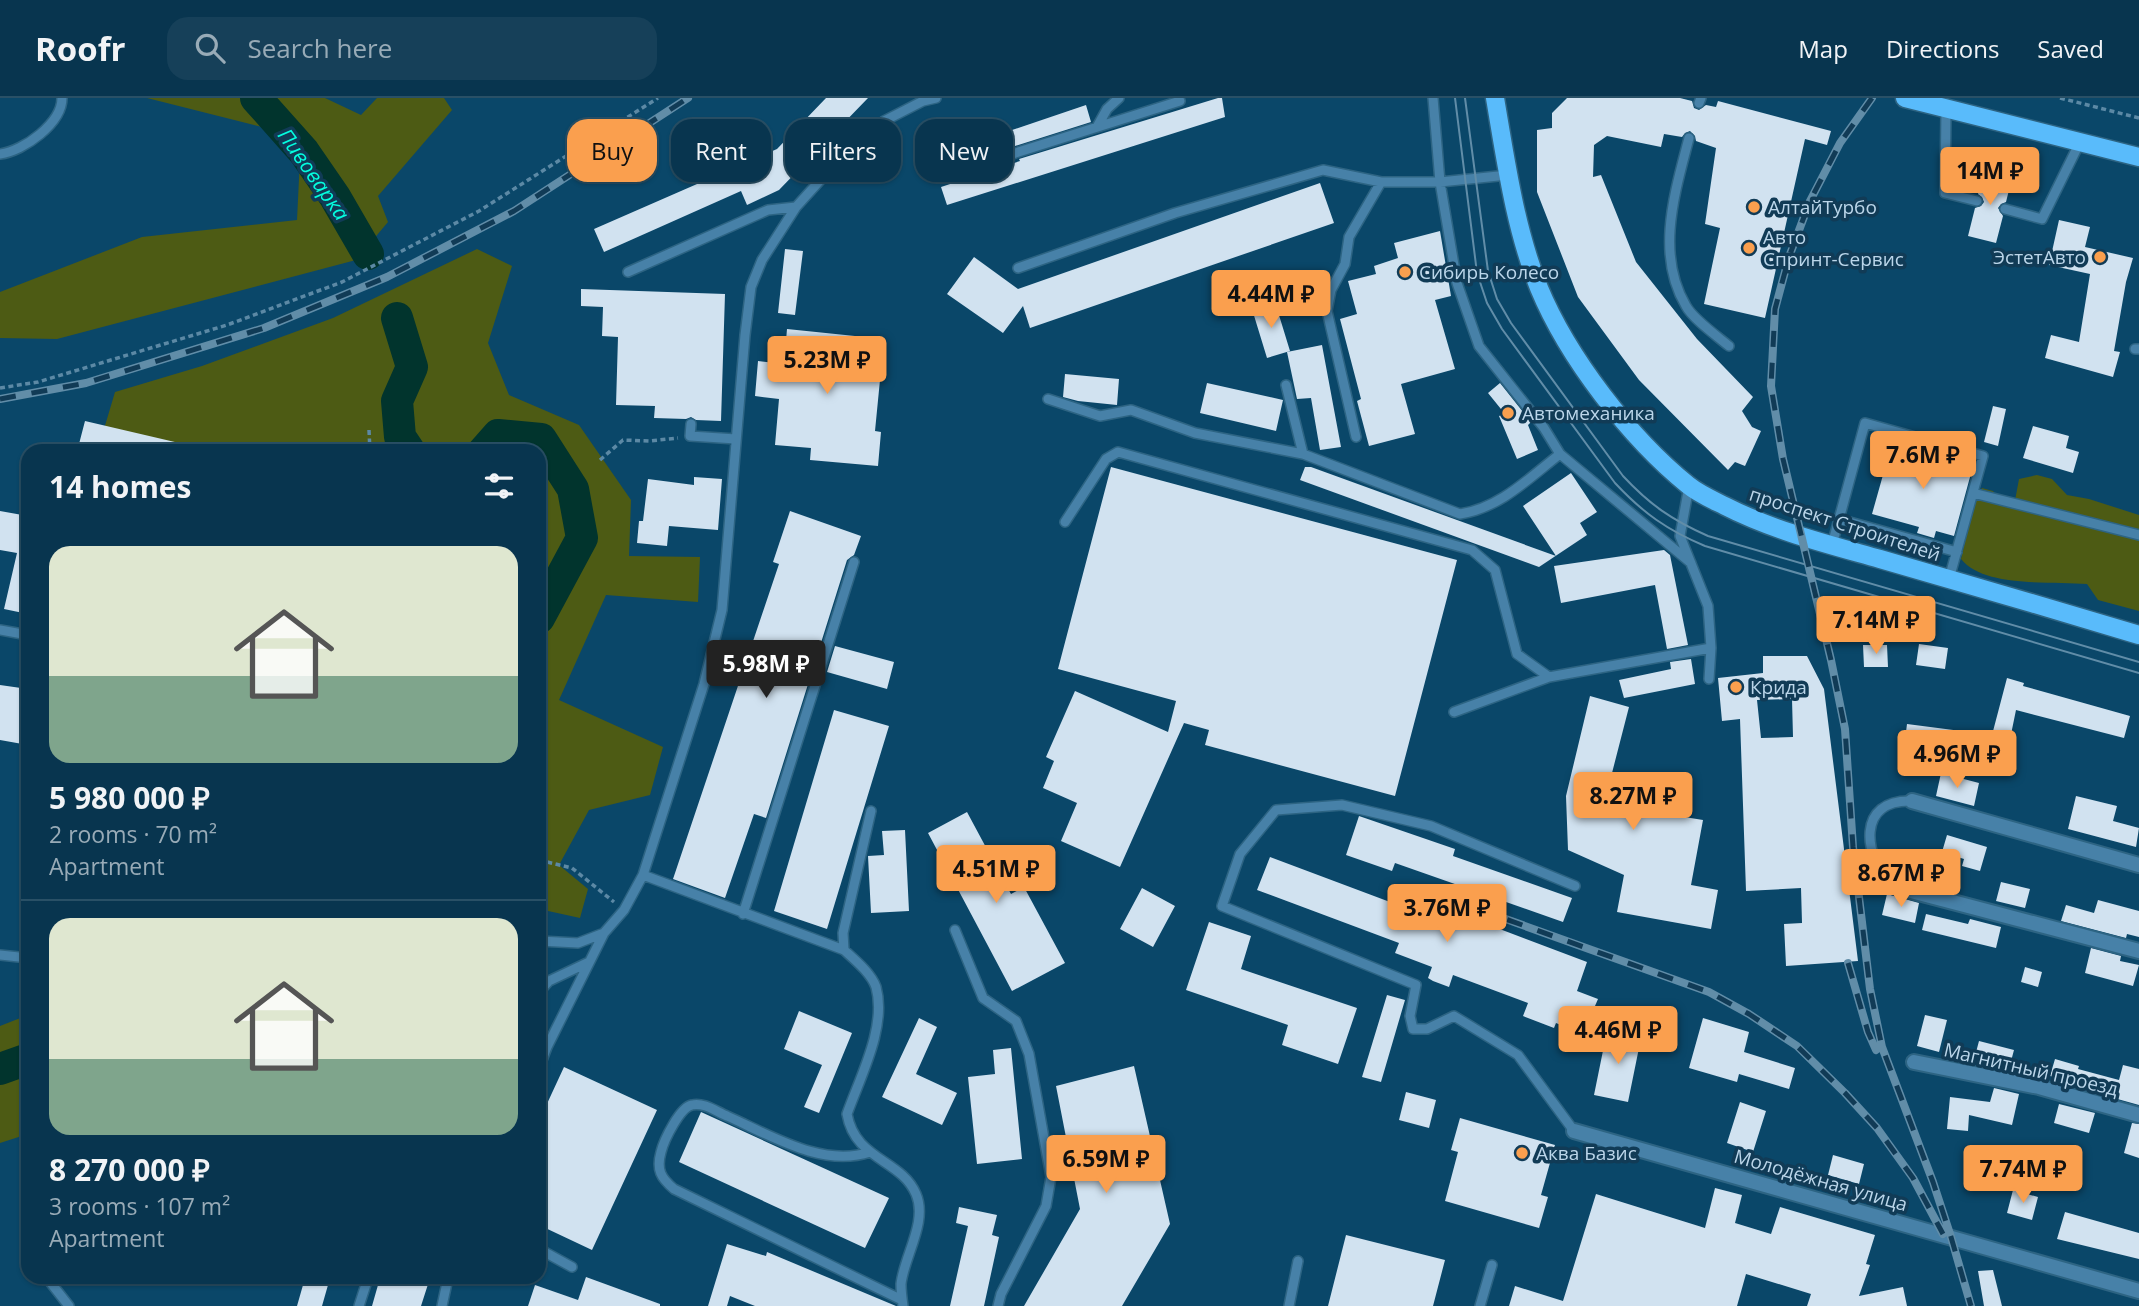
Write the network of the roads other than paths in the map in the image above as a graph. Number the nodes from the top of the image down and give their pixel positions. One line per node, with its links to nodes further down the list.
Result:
1 (62, 98): 12 (lane)
2 (936, 98): 19 (lane)
3 (1119, 98): 9 (lane)
4 (1433, 98): 17 (lane)
5 (1495, 98): 15 (main road, проспект Строителей)
6 (1905, 98): 8 (main road)
7 (1180, 100): 9 (lane)
8 (1947, 110): 11 (main road); 18 (lane)
9 (1097, 127): 13 (lane)
10 (1689, 138): 23 (lane)
11 (2080, 142): 14 (main road); 20 (lane)
12 (0, 154)
13 (1013, 154)
14 (2139, 156)
15 (1508, 175): 17 (lane); 31 (main road, проспект Строителей)
16 (1381, 182): 17 (lane); 21 (lane); 27 (lane)
17 (1440, 182): 30 (lane)
18 (1977, 201)
19 (796, 207): 22 (lane); 28 (lane)
20 (2005, 209)
21 (1018, 268)
22 (628, 272)
23 (1729, 346)
24 (1286, 385): 29 (lane)
25 (1048, 399): 29 (lane)
26 (691, 425): 28 (lane)
27 (1356, 437)
28 (736, 439): 51 (lane)
29 (1303, 454): 30 (lane)
30 (1560, 454): 39 (lane)
31 (1689, 486): 36 (main road, проспект Строителей); 39 (lane)
32 (1973, 493): 33 (lane); 35 (lane); 37 (lane)
33 (1839, 519): 36 (lane); 37 (lane)
34 (1065, 522): 45 (lane)
35 (2139, 536)
36 (1832, 545): 40 (main road, проспект Строителей)
37 (1956, 552): 40 (lane)
38 (854, 562): 54 (lane)
39 (1691, 563): 44 (lane)
40 (1949, 579): 43 (main road, проспект Строителей)
41 (0, 630): 42 (lane)
42 (21, 634)
43 (2139, 635)
44 (1711, 648): 45 (lane); 46 (lane)
45 (1549, 677): 47 (lane)
46 (1709, 679)
47 (1454, 712)
48 (1912, 801): 50 (street); 52 (lane)
49 (871, 811): 58 (lane)
50 (2139, 865)
51 (643, 876): 54 (lane); 56 (lane)
52 (1892, 886): 59 (street)
53 (1574, 887): 67 (lane)
54 (743, 914): 58 (lane)
55 (955, 930): 81 (lane)
56 (604, 933): 57 (lane); 62 (lane)
57 (546, 941)
58 (844, 950): 68 (lane)
59 (2139, 951)
60 (0, 955): 61 (lane)
61 (21, 957)
62 (589, 962): 63 (lane); 64 (lane)
63 (546, 984)
64 (546, 1050)
65 (1914, 1062): 66 (street, Магнитный проезд)
66 (2139, 1115)
67 (1574, 1131): 76 (street, Молодёжная улица)
68 (870, 1152): 77 (lane); 77 (lane)
69 (546, 1253): 72 (lane)
70 (1298, 1261): 82 (lane)
71 (1492, 1265): 83 (lane)
72 (572, 1268)
73 (52, 1284): 78 (lane)
74 (366, 1284): 79 (lane)
75 (447, 1284): 80 (lane)
76 (2139, 1291)
77 (902, 1303)
78 (69, 1306)
79 (359, 1306)
80 (442, 1306)
81 (998, 1306)
82 (1289, 1306)
83 (1480, 1306)

